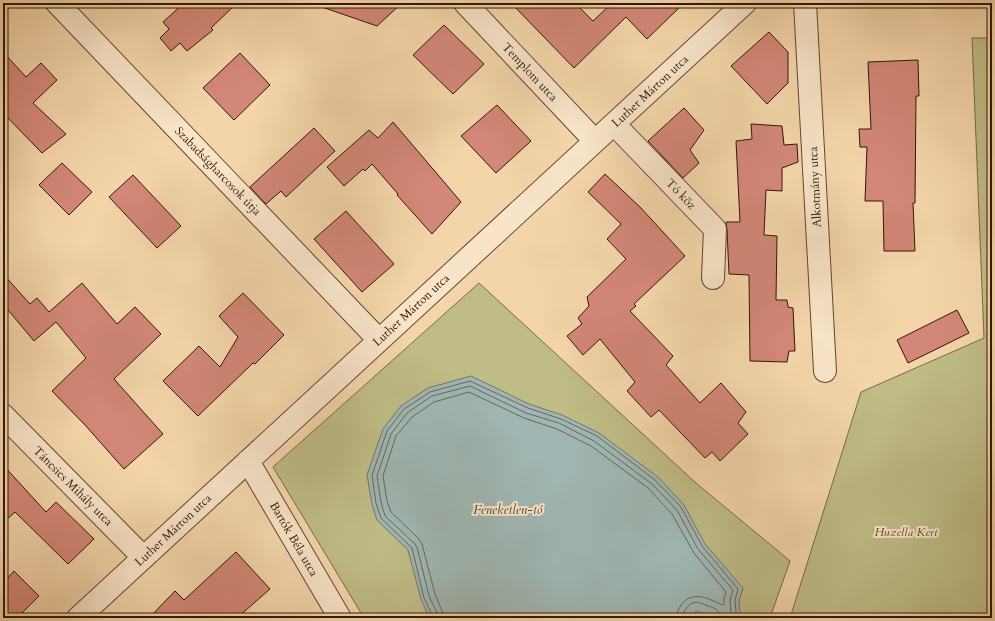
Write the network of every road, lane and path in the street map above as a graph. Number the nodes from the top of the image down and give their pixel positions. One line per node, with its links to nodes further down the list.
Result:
1 (57, 3): 8 (street, Szabadságharcosok útja)
2 (465, 3): 6 (street, Templom utca)
3 (745, 3): 5 (street, Luther Márton utca)
4 (805, 3): 9 (street, Alkotmány utca)
5 (614, 124): 6 (street, Luther Márton utca); 7 (street, Tó köz)
6 (595, 141): 8 (street, Luther Márton utca)
7 (713, 278)
8 (379, 340): 11 (street, Luther Márton utca)
9 (825, 371)
10 (3, 415): 12 (street, Táncsics Mihály utca)
11 (248, 461): 12 (street, Luther Márton utca); 14 (street, Bartók Béla utca)
12 (143, 558): 13 (street, Luther Márton utca)
13 (78, 618)
14 (340, 618)

